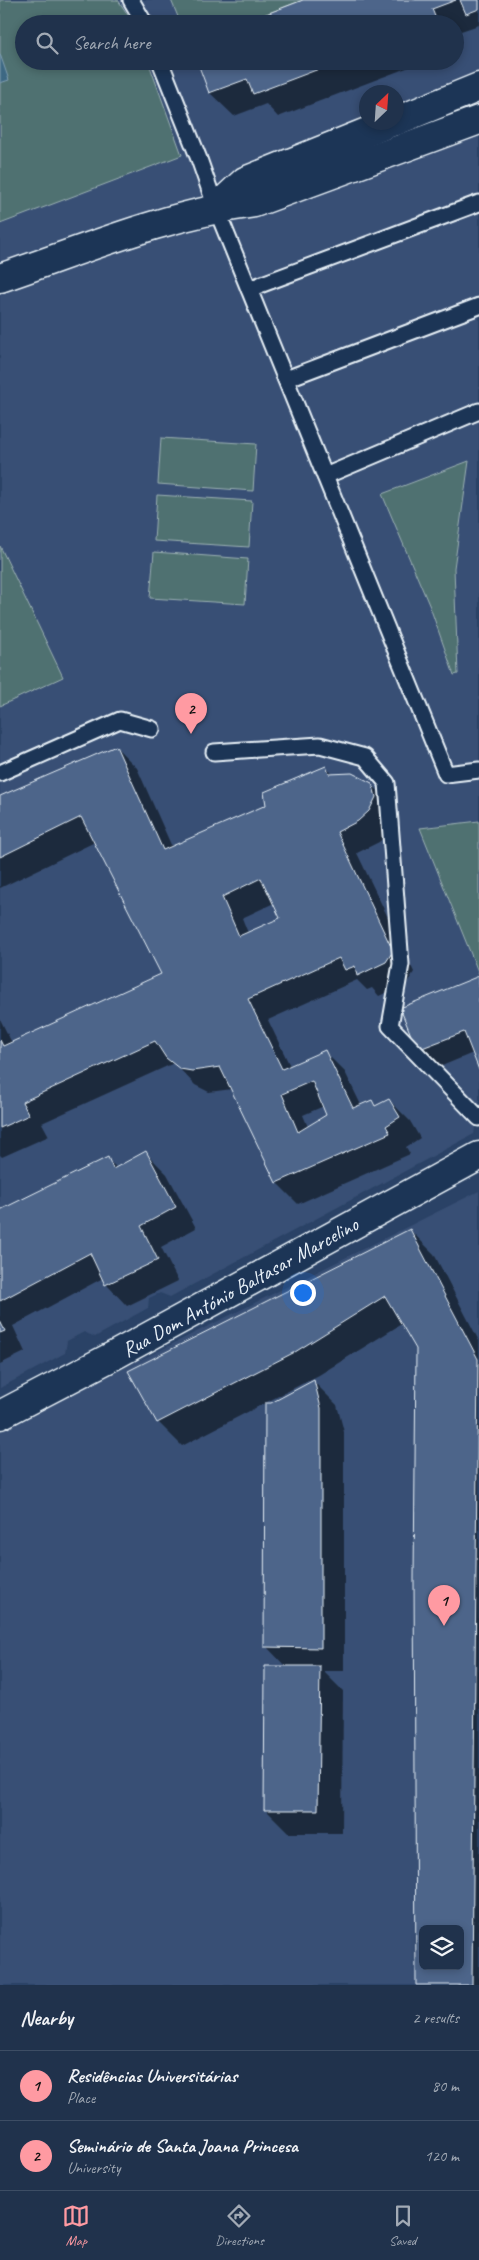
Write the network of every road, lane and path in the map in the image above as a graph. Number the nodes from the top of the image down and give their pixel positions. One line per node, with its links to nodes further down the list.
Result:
1 (131, 0): 2 (lane)
2 (140, 15)
3 (164, 70): 9 (lane)
4 (479, 87): 5 (street)
5 (404, 118)
6 (479, 120): 9 (street)
7 (372, 130): 9 (street)
8 (479, 203): 11 (lane)
9 (216, 208): 10 (street); 11 (lane)
10 (0, 278)
11 (249, 290): 13 (lane)
12 (479, 306): 13 (lane)
13 (286, 379): 15 (lane)
14 (479, 411): 15 (lane)
15 (325, 476): 18 (lane)
16 (152, 729): 19 (lane)
17 (214, 752): 20 (lane)
18 (479, 770)
19 (0, 773)
20 (479, 1118)
21 (479, 1156): 22 (street, Rua Dom António Baltasar Marcelino)
22 (0, 1415)

